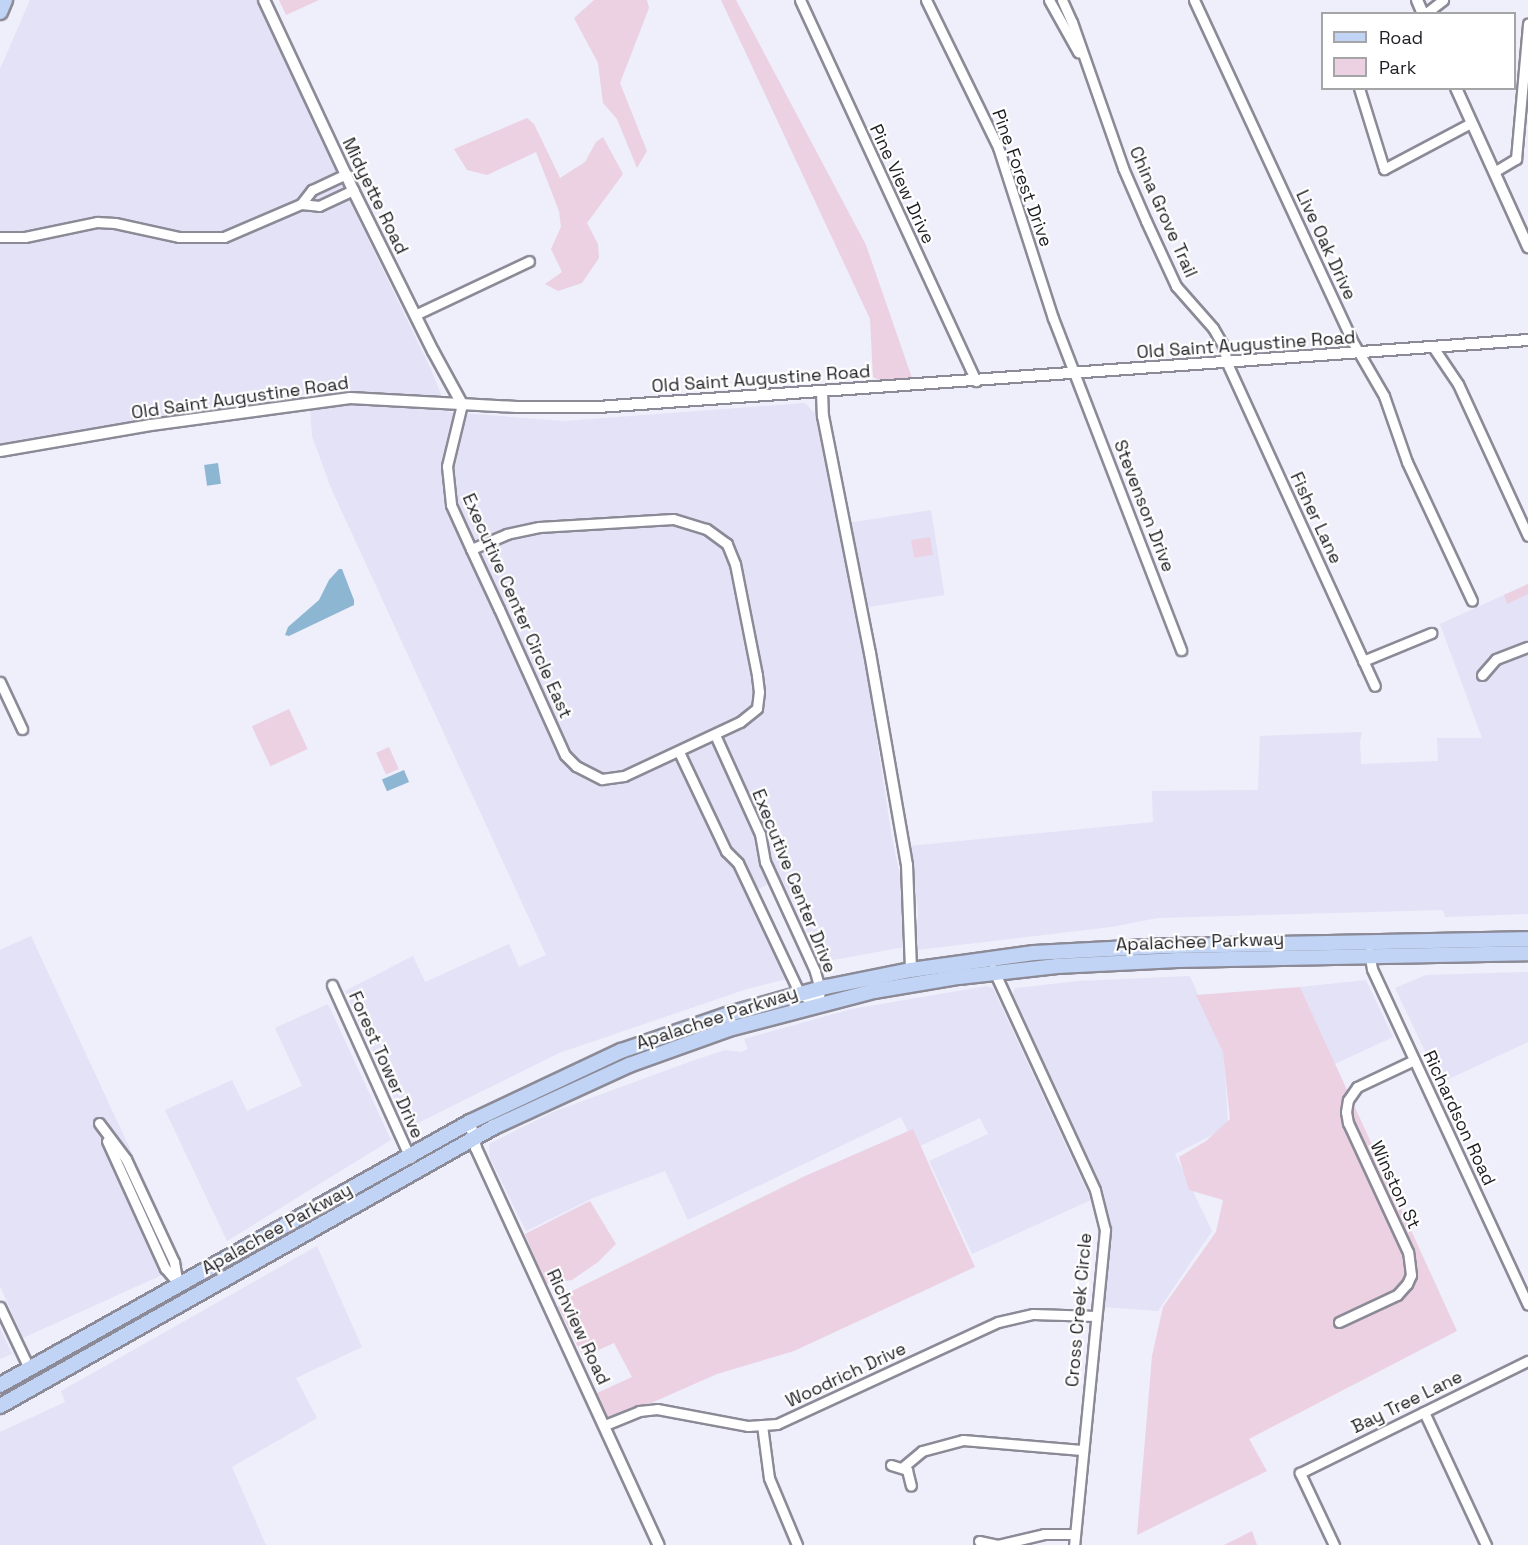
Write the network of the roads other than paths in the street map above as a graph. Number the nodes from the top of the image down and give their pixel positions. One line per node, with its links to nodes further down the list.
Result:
1 (5, 0): 9 (main road)
2 (264, 0): 17 (street, Midyette Road)
3 (800, 0): 29 (street, Pine View Drive)
4 (926, 0): 28 (street, Pine Forest Drive)
5 (1049, 0): 12 (street, China Grove Trail)
6 (1062, 0): 12 (street, China Grove Trail)
7 (1194, 0): 26 (street, Live Oak Drive)
8 (1443, 0): 10 (street)
9 (0, 12)
10 (1427, 12)
11 (1528, 24): 16 (street)
12 (1086, 64): 27 (street, China Grove Trail)
13 (1360, 90): 15 (street)
14 (1457, 90): 15 (street)
15 (1471, 123): 16 (street)
16 (1494, 172): 21 (street)
17 (346, 174): 18 (street, Midyette Road); 19 (street)
18 (353, 190): 19 (street); 23 (street, Midyette Road)
19 (301, 204): 20 (street)
20 (0, 237)
21 (1528, 247)
22 (530, 261): 23 (street)
23 (415, 315): 31 (street, Midyette Road)
24 (1528, 340): 25 (street, Old Saint Augustine Road)
25 (1433, 347): 26 (street, Old Saint Augustine Road); 33 (street)
26 (1359, 353): 27 (street, Old Saint Augustine Road); 35 (street, Live Oak Drive)
27 (1227, 363): 28 (street, Old Saint Augustine Road); 39 (street, Fisher Lane)
28 (1075, 374): 29 (street, Old Saint Augustine Road); 38 (street, Stevenson Drive)
29 (976, 381): 30 (street, Old Saint Augustine Road)
30 (822, 391): 31 (street, Old Saint Augustine Road); 50 (street)
31 (462, 404): 32 (street, Old Saint Augustine Road); 34 (street, Executive Center Circle East)
32 (0, 451)
33 (1528, 536)
34 (471, 549): 44 (street); 45 (street, Executive Center Circle East)
35 (1472, 601)
36 (1431, 633): 39 (street)
37 (1528, 647): 40 (street)
38 (1181, 650)
39 (1363, 662): 42 (street, Fisher Lane)
40 (1482, 675)
41 (0, 682): 43 (street)
42 (1375, 686)
43 (22, 729)
44 (715, 735): 45 (street); 53 (street, Executive Center Drive)
45 (679, 752): 54 (street, Executive Center Drive)
46 (1528, 939): 47 (main road, Apalachee Parkway)
47 (1369, 949): 48 (main road, Apalachee Parkway); 49 (main road, Apalachee Parkway); 51 (main road, Apalachee Parkway); 57 (street, Richardson Road)
48 (1528, 953)
49 (988, 958): 50 (main road, Apalachee Parkway); 51 (street, Cross Creek Circle)
50 (911, 970): 53 (main road, Apalachee Parkway)
51 (995, 973): 55 (main road, Apalachee Parkway); 69 (street, Cross Creek Circle)
52 (332, 985): 61 (street, Forest Tower Drive)
53 (820, 989): 54 (main road, Apalachee Parkway); 55 (street, Executive Center Drive)
54 (800, 994): 55 (street, Executive Center Drive); 56 (main road, Apalachee Parkway)
55 (818, 1004): 58 (main road, Apalachee Parkway)
56 (650, 1040): 58 (main road); 59 (main road, Apalachee Parkway)
57 (1414, 1060): 67 (street, Richardson Road); 70 (street, Winston St)
58 (629, 1065): 60 (main road, Apalachee Parkway)
59 (470, 1122): 60 (street, Richview Road); 61 (main road, Apalachee Parkway)
60 (474, 1138): 63 (main road, Apalachee Parkway); 78 (street, Richview Road)
61 (410, 1158): 62 (main road, Apalachee Parkway)
62 (290, 1224): 63 (main road); 64 (main road); 65 (main road, Apalachee Parkway)
63 (313, 1229): 64 (main road, Apalachee Parkway)
64 (267, 1254): 66 (main road, Apalachee Parkway)
65 (178, 1284): 65 (street); 66 (main road); 71 (main road, Apalachee Parkway)
66 (187, 1300): 74 (main road, Apalachee Parkway)
67 (1528, 1305)
68 (0, 1306): 73 (street)
69 (1096, 1316): 79 (street, Woodrich Drive); 80 (street, Cross Creek Circle)
70 (1339, 1322)
71 (48, 1357): 73 (main road, Apalachee Parkway); 74 (main road)
72 (1528, 1361): 77 (street, Bay Tree Lane)
73 (29, 1368): 75 (main road, Apalachee Parkway)
74 (44, 1380): 76 (main road, Apalachee Parkway)
75 (0, 1385)
76 (0, 1406)
77 (1424, 1412): 89 (street, Bay Tree Lane); 90 (street)
78 (605, 1425): 79 (street, Woodrich Drive); 86 (street, Richview Road)
79 (762, 1425): 87 (street)
80 (1082, 1450): 82 (street); 84 (street, Cross Creek Circle)
81 (891, 1465): 82 (street)
82 (903, 1467): 83 (street)
83 (910, 1486)
84 (1074, 1534): 85 (street); 88 (street, Cross Creek Circle)
85 (980, 1541)
86 (659, 1545)
87 (797, 1545)
88 (1074, 1545)
89 (1334, 1545)
90 (1486, 1545)

